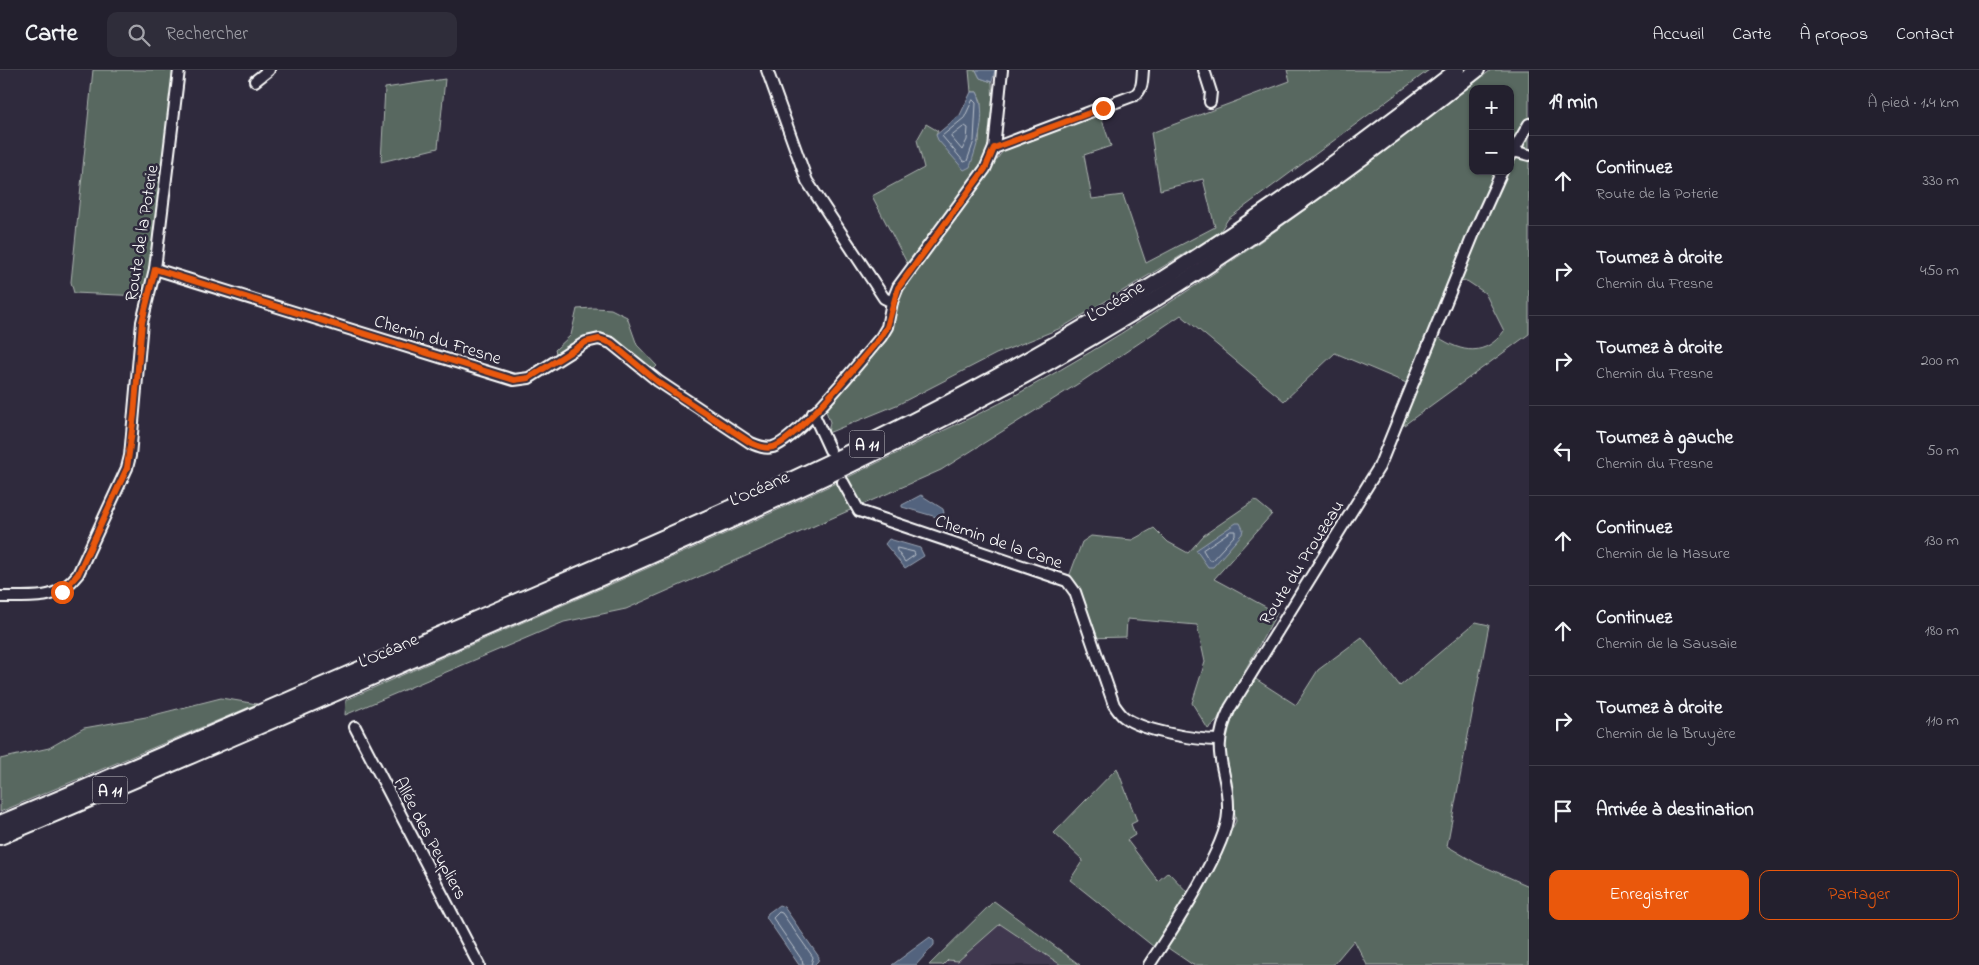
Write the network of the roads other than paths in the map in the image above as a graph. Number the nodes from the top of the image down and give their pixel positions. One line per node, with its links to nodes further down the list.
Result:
1 (179, 70): 17 (street, Route de la Poterie)
2 (269, 70): 9 (street)
3 (768, 70): 18 (street)
4 (1002, 70): 12 (street)
5 (1144, 70): 12 (street)
6 (1204, 70): 10 (street)
7 (1457, 70): 25 (highway, L’Océane / A 11)
8 (1477, 70): 26 (highway, L’Océane / A 11)
9 (255, 81)
10 (1210, 102)
11 (1529, 124): 13 (street)
12 (994, 148): 18 (street)
13 (1514, 150)
14 (1514, 154): 15 (street)
15 (1529, 155)
16 (1500, 175): 24 (street, Route du Prouzeau)
17 (155, 269): 19 (street, Chemin du Fresne); 22 (street, Route de la Poterie)
18 (892, 302): 19 (street)
19 (814, 413): 20 (street)
20 (830, 450)
21 (843, 482): 24 (street, Chemin de la Cane)
22 (0, 597)
23 (355, 727): 27 (street, Allée des Peupliers)
24 (1219, 740): 28 (street, Route du Prouzeau)
25 (0, 823)
26 (0, 836)
27 (479, 965)
28 (1149, 965)

